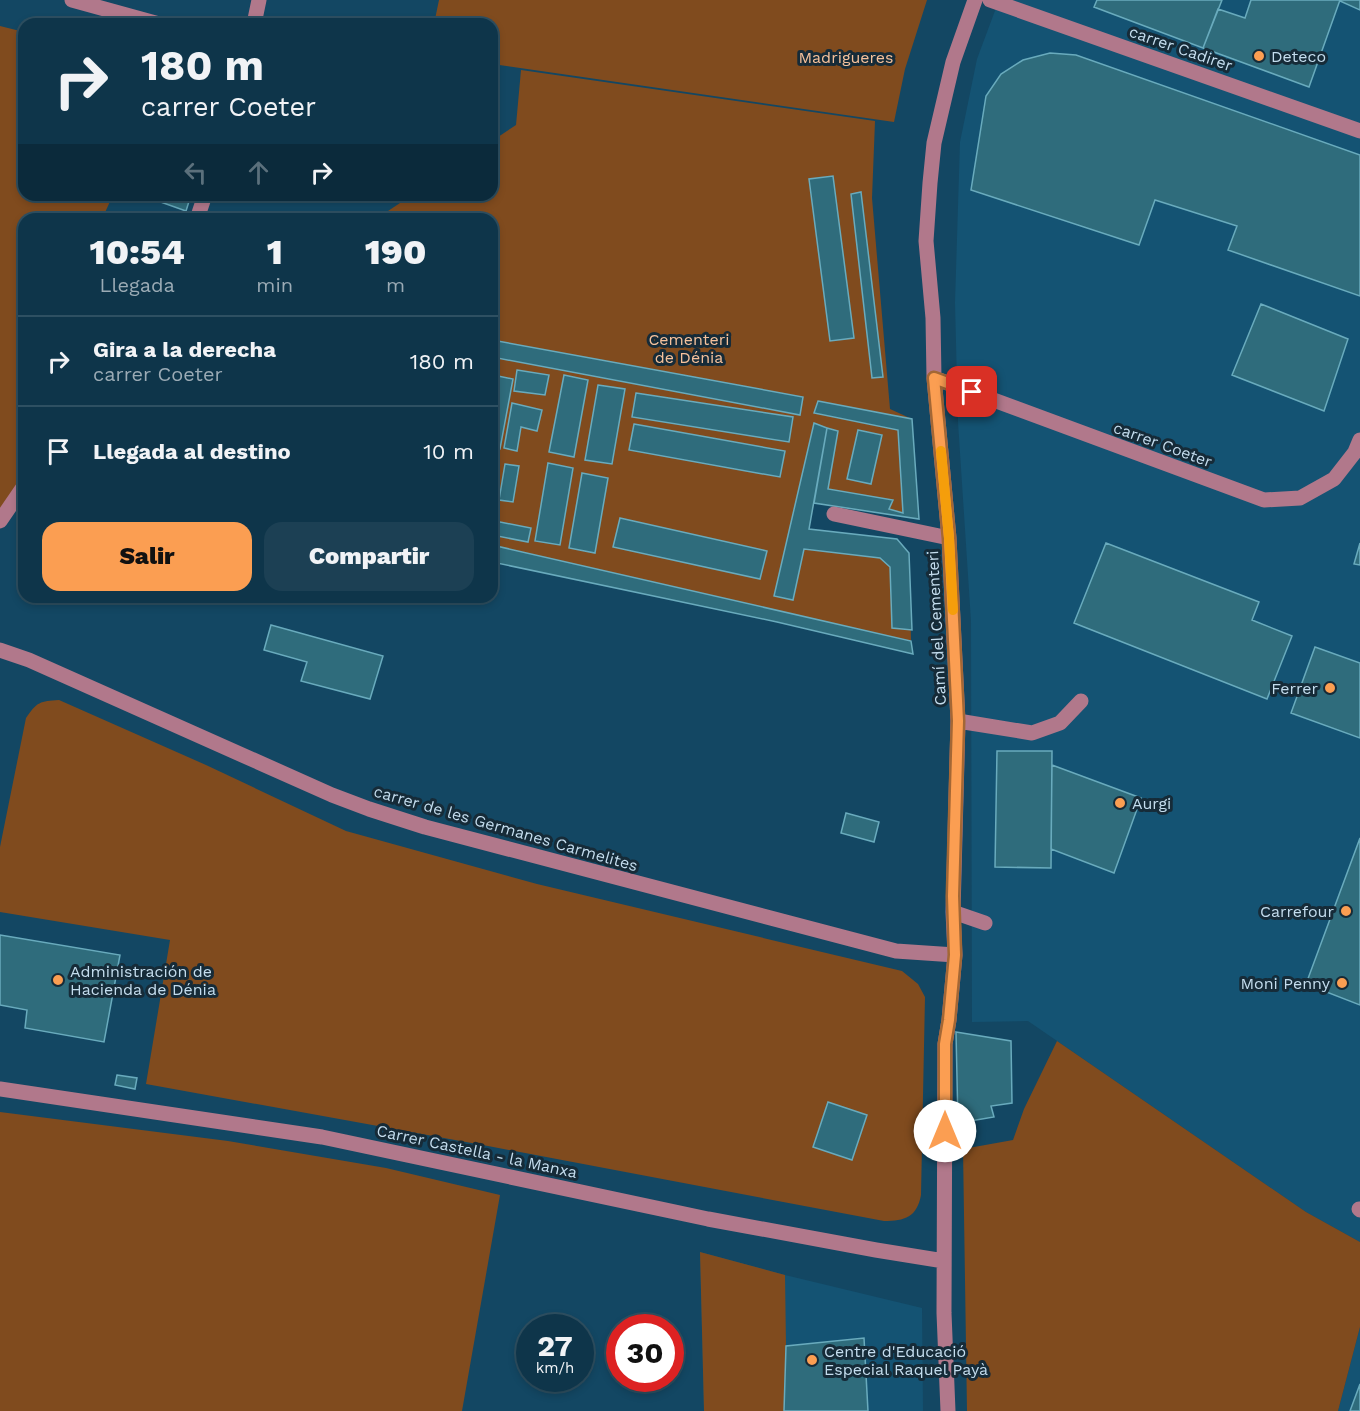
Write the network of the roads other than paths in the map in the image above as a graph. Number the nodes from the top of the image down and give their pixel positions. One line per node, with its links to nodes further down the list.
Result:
1 (72, 0): 5 (street)
2 (259, 0): 6 (street)
3 (975, 0): 8 (street, Camí del Cementeri)
4 (990, 0): 7 (street, carrer Cadirer)
5 (137, 18)
6 (255, 18)
7 (1360, 131)
8 (934, 378): 9 (street, carrer Coeter); 13 (street, Camí del Cementeri)
9 (1360, 440)
10 (18, 495): 12 (street)
11 (834, 514): 13 (street)
12 (0, 521)
13 (949, 538): 16 (street, Camí del Cementeri)
14 (0, 652): 19 (street, carrer de les Germanes Carmelites)
15 (1081, 701): 16 (street)
16 (958, 721): 17 (street, Camí del Cementeri)
17 (953, 912): 18 (street); 19 (street, Camí del Cementeri)
18 (985, 923)
19 (955, 955): 21 (street, Camí del Cementeri)
20 (0, 1089): 21 (street, Carrer Castella - la Manxa)
21 (944, 1261): 22 (street, Camí del Cementeri)
22 (948, 1411)

